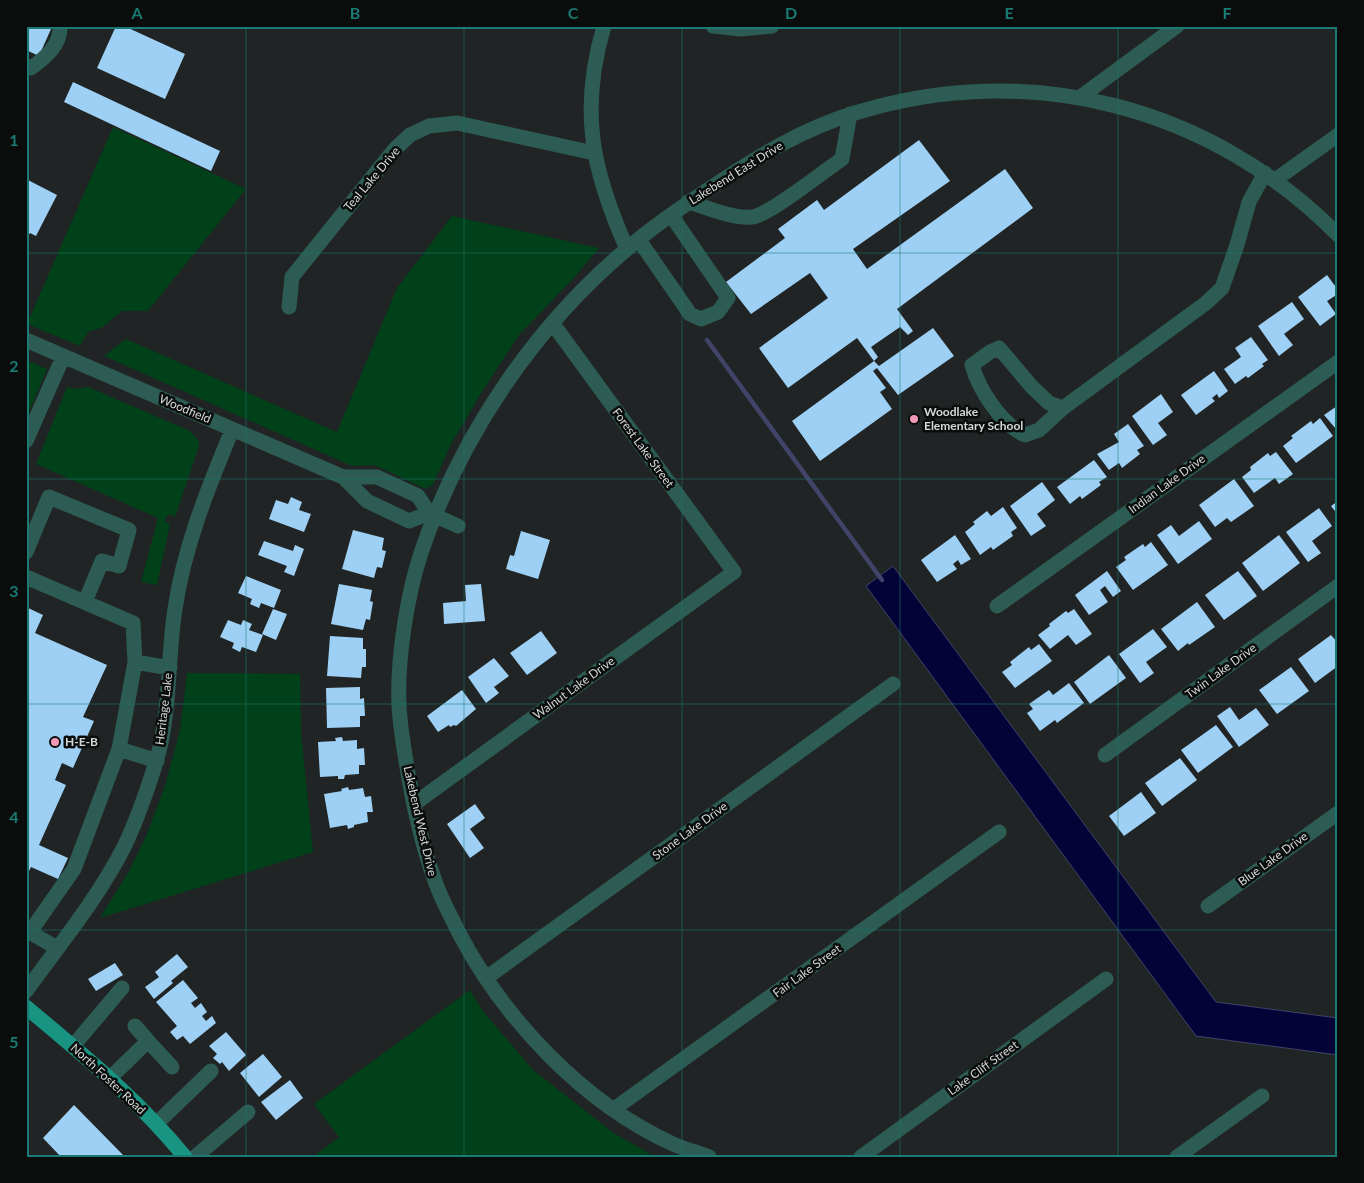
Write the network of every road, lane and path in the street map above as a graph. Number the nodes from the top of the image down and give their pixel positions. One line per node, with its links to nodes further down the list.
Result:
1 (60, 26): 6 (street)
2 (604, 26): 10 (street)
3 (713, 26): 4 (street)
4 (772, 26)
5 (1177, 26): 7 (street)
6 (29, 67)
7 (1079, 98): 8 (street, Lakebend East Drive); 11 (street, Lakebend East Drive)
8 (850, 114): 12 (street, Lakebend East Drive); 12 (street)
9 (1338, 135): 11 (street)
10 (594, 153): 15 (street); 16 (street, Teal Lake Drive)
11 (1270, 177): 14 (street, Lakebend East Drive); 21 (street)
12 (688, 202): 13 (street, Lakebend East Drive)
13 (671, 216): 15 (street, Lakebend East Drive); 15 (street)
14 (1338, 235)
15 (633, 244): 17 (street, Lakebend East Drive)
16 (289, 307)
17 (553, 324): 25 (street, Lakebend West Drive); 28 (street, Forest Lake Street)
18 (26, 340): 19 (street, Woodfield)
19 (64, 357): 22 (street, Woodfield); 23 (street)
20 (1338, 362): 32 (street, Indian Lake Drive)
21 (1063, 408): 21 (street)
22 (232, 430): 24 (street, Woodfield); 34 (street, Heritage Lake)
23 (26, 441)
24 (343, 478): 25 (street, Woodfield); 25 (street, Woodfield)
25 (432, 515): 26 (street); 39 (street, Lakebend West Drive)
26 (458, 526)
27 (26, 552): 31 (street)
28 (734, 572): 39 (street, Walnut Lake Drive)
29 (26, 576): 31 (street)
30 (1338, 586): 37 (street, Twin Lake Drive)
31 (85, 602): 33 (street)
32 (997, 606)
33 (135, 662): 34 (street); 36 (street)
34 (170, 668): 38 (street, Heritage Lake)
35 (893, 684): 45 (street, Stone Lake Drive)
36 (119, 749): 38 (street); 43 (street)
37 (1105, 755)
38 (157, 760): 44 (street, Heritage Lake)
39 (414, 804): 45 (street, Lakebend West Drive)
40 (1338, 812): 42 (street, Blue Lake Drive)
41 (999, 832): 57 (street, Fair Lake Street)
42 (1208, 906)
43 (28, 931): 44 (street)
44 (57, 948): 48 (street, Heritage Lake)
45 (486, 978): 57 (street, Lakebend West Drive)
46 (1106, 979): 63 (street, Lake Cliff Street)
47 (122, 988): 52 (street)
48 (26, 990)
49 (26, 1007): 52 (main road, North Foster Road)
50 (135, 1026): 51 (street)
51 (148, 1041): 53 (street); 55 (street)
52 (73, 1046): 55 (main road, North Foster Road)
53 (172, 1067)
54 (211, 1070): 59 (street)
55 (110, 1078): 59 (main road, North Foster Road)
56 (1262, 1096): 64 (street)
57 (614, 1109): 62 (street, Lakebend West Drive)
58 (248, 1112): 61 (street)
59 (156, 1124): 60 (main road, North Foster Road)
60 (185, 1157)
61 (194, 1157)
62 (708, 1157)
63 (861, 1157)
64 (1177, 1157)

